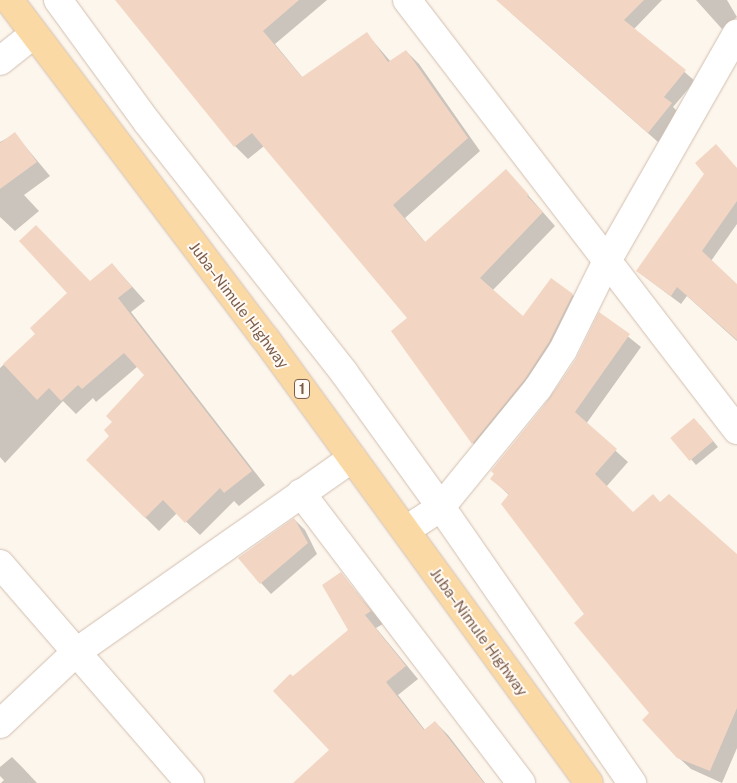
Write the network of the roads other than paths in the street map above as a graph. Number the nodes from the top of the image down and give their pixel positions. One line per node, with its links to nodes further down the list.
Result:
1 (9, 0): 5 (main road, Juba–Nimule Highway / 1)
2 (58, 0): 11 (street)
3 (408, 0): 7 (street)
4 (737, 33): 7 (street)
5 (34, 34): 6 (street); 9 (main road, Juba–Nimule Highway / 1)
6 (0, 61)
7 (608, 261): 8 (street); 11 (street)
8 (737, 430)
9 (352, 458): 10 (street); 12 (main road, Juba–Nimule Highway / 1)
10 (302, 493): 14 (street); 17 (street)
11 (441, 507): 12 (street); 19 (street)
12 (406, 530): 18 (main road, Juba–Nimule Highway / 1)
13 (0, 564): 14 (street)
14 (75, 653): 15 (street); 16 (street)
15 (0, 724)
16 (190, 783)
17 (521, 783)
18 (589, 783)
19 (632, 783)

